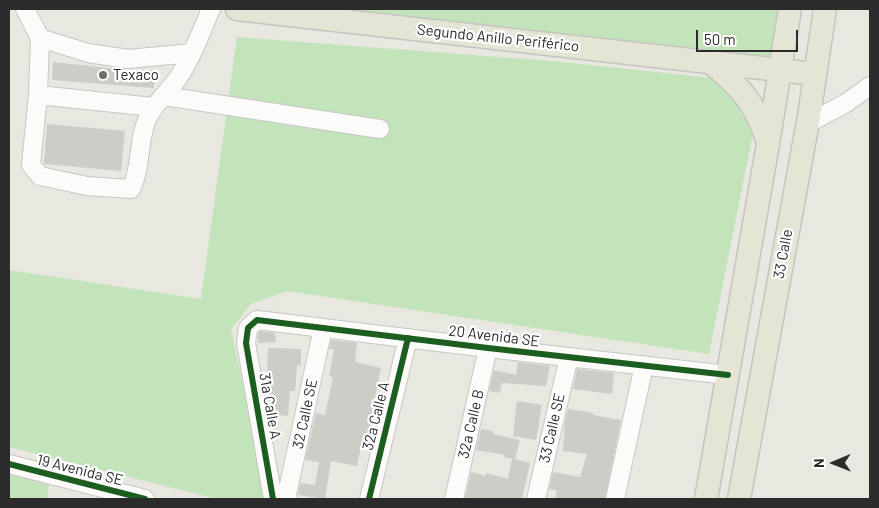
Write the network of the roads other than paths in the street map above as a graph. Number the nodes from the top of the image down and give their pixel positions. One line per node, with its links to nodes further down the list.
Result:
1 (25, 9): 7 (street)
2 (211, 9): 8 (street)
3 (237, 9): 6 (main road, Segundo Anillo Periférico)
4 (790, 9): 10 (main road)
5 (825, 9): 11 (main road, 33 Calle)
6 (262, 10): 9 (main road, Segundo Anillo Periférico)
7 (40, 38): 8 (street); 13 (street)
8 (192, 52): 14 (street)
9 (710, 62): 10 (main road, Segundo Anillo Periférico); 17 (main road)
10 (770, 69): 11 (main road, Segundo Anillo Periférico); 17 (main road)
11 (815, 74): 15 (main road, 33 Calle)
12 (870, 86): 15 (street)
13 (38, 95): 14 (street); 14 (street)
14 (159, 101): 16 (street)
15 (807, 124): 34 (main road, 33 Calle)
16 (380, 130)
17 (768, 144): 24 (main road)
18 (257, 320): 19 (street, 20 Avenida SE); 27 (street, 31a Calle A)
19 (324, 328): 20 (street, 20 Avenida SE); 28 (street, 32 Calle SE)
20 (408, 338): 21 (street, 20 Avenida SE); 29 (street, 32a Calle A)
21 (488, 348): 22 (street, 20 Avenida SE); 30 (street, 32a Calle B)
22 (568, 357): 23 (street, 20 Avenida SE); 31 (street, 33 Calle SE)
23 (644, 365): 24 (street, 20 Avenida SE); 32 (street)
24 (728, 375): 33 (main road)
25 (9, 464): 26 (street, 19 Avenida SE)
26 (145, 499)
27 (273, 499)
28 (286, 499)
29 (369, 499)
30 (454, 499)
31 (536, 499)
32 (615, 499)
33 (706, 499)
34 (739, 499)

